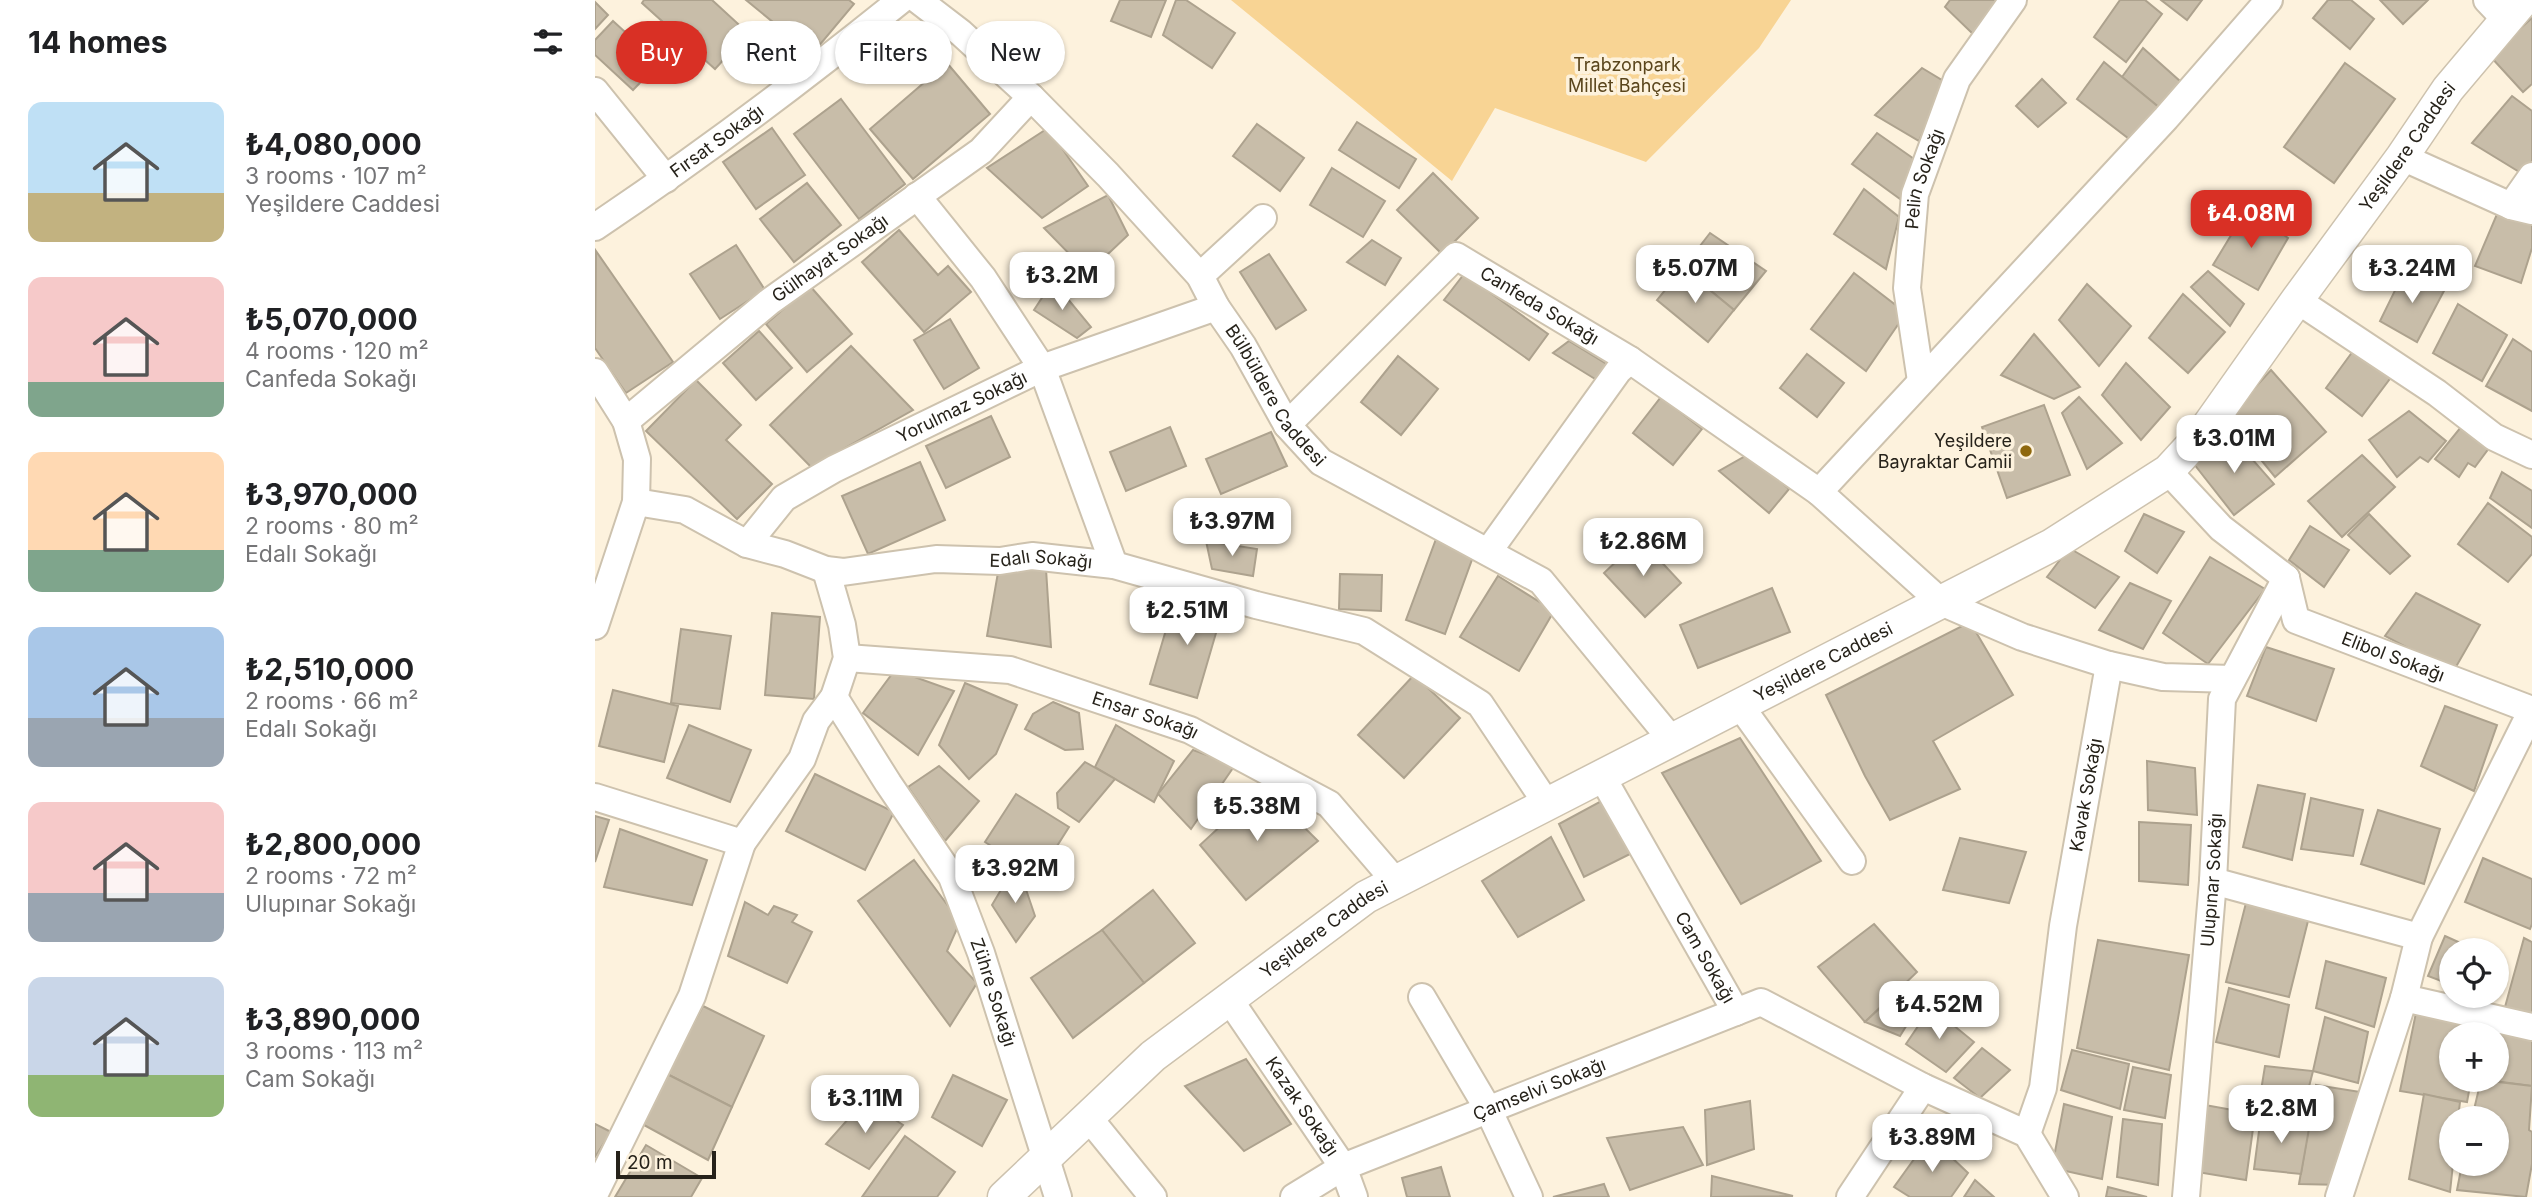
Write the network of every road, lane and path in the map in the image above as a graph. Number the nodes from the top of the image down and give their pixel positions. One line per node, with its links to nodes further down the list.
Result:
1 (901, 0): 10 (street, Fırsat Sokağı)
2 (918, 0): 7 (street, Bülbüldere Caddesi)
3 (2013, 0): 21 (street, Pelin Sokağı)
4 (2269, 0): 21 (street)
5 (2505, 7): 8 (street, Yeşildere Caddesi)
6 (595, 91): 10 (street)
7 (1031, 97): 11 (street, Gülhayat Sokağı); 15 (street, Bülbüldere Caddesi)
8 (2402, 157): 12 (street); 16 (street, Yeşildere Caddesi)
9 (2532, 176): 12 (street)
10 (666, 179): 14 (street, Fırsat Sokağı)
11 (917, 196): 19 (street, Yorulmaz Sokağı); 22 (street, Gülhayat Sokağı)
12 (2521, 208)
13 (1263, 218): 15 (street)
14 (595, 227)
15 (1200, 276): 17 (street, Bülbüldere Caddesi)
16 (2297, 300): 24 (street); 25 (street, Yeşildere Caddesi)
17 (1216, 307): 19 (street); 23 (street, Bülbüldere Caddesi)
18 (1630, 360): 23 (street, Canfeda Sokağı); 26 (street, Canfeda Sokağı); 29 (street)
19 (1042, 368): 28 (street, Yorulmaz Sokağı); 30 (street)
20 (595, 372): 22 (street)
21 (1921, 381): 26 (street)
22 (626, 421): 27 (street)
23 (1287, 425): 29 (street, Bülbüldere Caddesi)
24 (2532, 454)
25 (2168, 471): 32 (street); 33 (street, Yeşildere Caddesi)
26 (1819, 492): 33 (street, Canfeda Sokağı)
27 (636, 502): 28 (street, Edalı Sokağı); 34 (street)
28 (747, 544): 31 (street, Edalı Sokağı)
29 (1487, 552): 41 (street, Bülbüldere Caddesi)
30 (1114, 565): 31 (street, Edalı Sokağı); 44 (street, Edalı Sokağı)
31 (826, 570): 35 (street)
32 (2286, 578): 37 (street, Ulupınar Sokağı); 40 (street, Elibol Sokağı)
33 (1941, 602): 36 (street); 39 (street, Yeşildere Caddesi)
34 (595, 626)
35 (846, 658): 38 (street); 48 (street, Ensar Sokağı)
36 (2109, 665): 37 (street); 58 (street, Kavak Sokağı)
37 (2232, 679): 47 (street, Ulupınar Sokağı)
38 (834, 697): 45 (street); 59 (street, Zühre Sokağı)
39 (1739, 704): 41 (street, Yeşildere Caddesi); 46 (street)
40 (2532, 710): 49 (street)
41 (1671, 739): 42 (street, Yeşildere Caddesi)
42 (1601, 775): 44 (street, Yeşildere Caddesi); 53 (street, Cam Sokağı)
43 (595, 797): 45 (street)
44 (1547, 804): 48 (street, Yeşildere Caddesi)
45 (742, 843): 61 (street)
46 (1851, 861)
47 (2213, 881): 49 (street); 70 (street, Ulupınar Sokağı)
48 (1396, 882): 52 (street, Yeşildere Caddesi)
49 (2419, 937): 51 (street)
50 (1422, 997): 56 (street)
51 (2404, 998): 54 (street); 71 (street)
52 (1229, 999): 57 (street, Yeşildere Caddesi); 60 (street, Kazak Sokağı)
53 (1735, 1012): 55 (street, Cam Sokağı); 56 (street, Çamselvi Sokağı)
54 (2532, 1027)
55 (1923, 1087): 58 (street, Cam Sokağı); 68 (street)
56 (1487, 1109): 60 (street, Çamselvi Sokağı); 67 (street)
57 (1088, 1117): 59 (street, Yeşildere Caddesi); 64 (street)
58 (2027, 1134): 69 (street)
59 (1046, 1155): 62 (street, Yeşildere Caddesi); 63 (street, Zühre Sokağı)
60 (1343, 1167): 65 (street, Kazak Sokağı); 66 (street)
61 (595, 1193)
62 (1004, 1197)
63 (1058, 1197)
64 (1153, 1197)
65 (1294, 1197)
66 (1354, 1197)
67 (1529, 1197)
68 (1850, 1197)
69 (2065, 1197)
70 (2186, 1197)
71 (2339, 1197)

